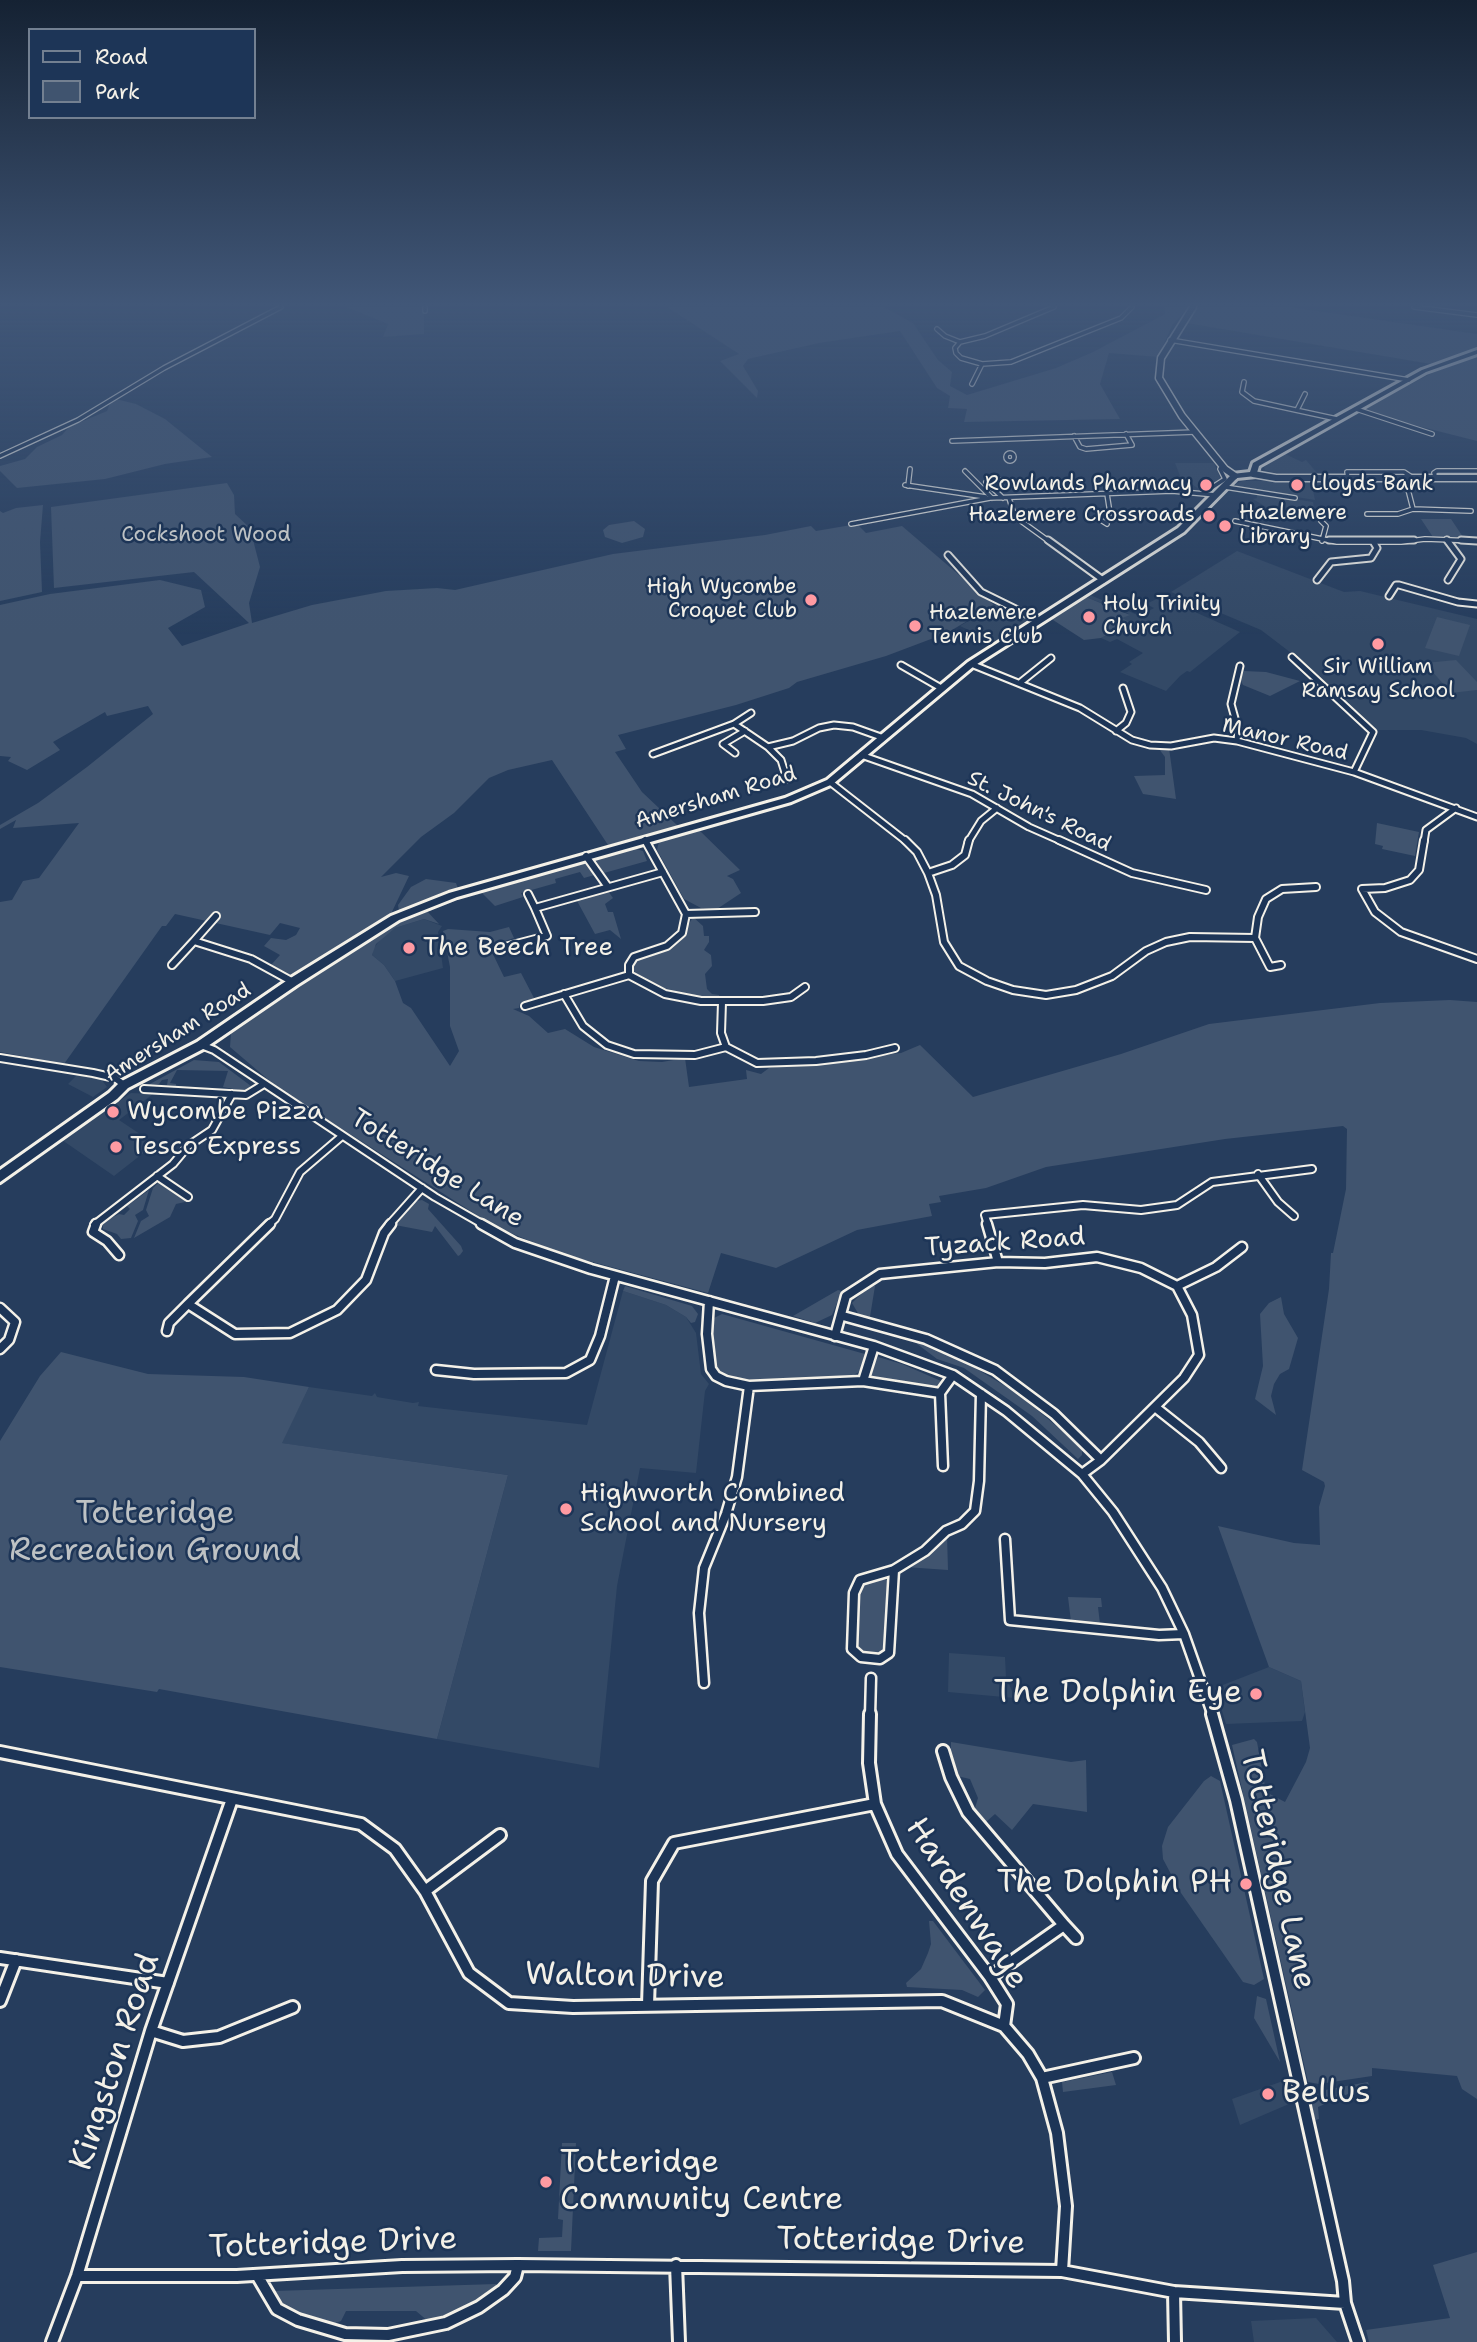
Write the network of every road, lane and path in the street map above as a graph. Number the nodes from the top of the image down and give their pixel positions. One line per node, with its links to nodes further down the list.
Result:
1 (84, 416): 14 (street)
2 (1183, 416): 7 (street)
3 (1328, 416): 6 (street)
4 (1343, 416): 6 (main road)
5 (1378, 416): 9 (street)
6 (1338, 419): 19 (main road)
7 (1195, 432): 8 (street); 15 (street)
8 (1126, 434): 10 (street); 10 (street)
9 (1432, 434)
10 (1074, 436): 11 (street)
11 (1001, 439): 12 (street); 13 (street)
12 (952, 440)
13 (1009, 454)
14 (0, 456)
15 (1222, 466): 20 (street); 28 (street)
16 (910, 469): 30 (street)
17 (965, 471): 21 (street)
18 (1477, 471): 24 (street)
19 (1253, 474): 20 (main road); 23 (street)
20 (1235, 476): 27 (main road, Amersham Road)
21 (972, 477): 22 (street); 30 (street)
22 (978, 477)
23 (1409, 478): 24 (street); 33 (street)
24 (1436, 478): 25 (street)
25 (1477, 478)
26 (1004, 480): 31 (street)
27 (1225, 487): 28 (main road, Amersham Road); 32 (street)
28 (1210, 493): 29 (street); 47 (main road, Amersham Road)
29 (1107, 494): 31 (street); 35 (street)
30 (991, 498): 31 (street); 40 (street)
31 (1006, 498): 47 (street)
32 (1295, 498)
33 (1413, 509): 34 (street); 37 (street)
34 (1471, 511)
35 (1110, 513): 36 (street); 41 (street)
36 (1118, 514)
37 (1367, 514)
38 (1321, 521): 43 (street)
39 (1235, 522): 43 (street)
40 (851, 524)
41 (1107, 524)
42 (1446, 539): 44 (street); 45 (street); 49 (street)
43 (1322, 541): 45 (street)
44 (1477, 541)
45 (1374, 542): 48 (street)
46 (948, 555): 52 (street)
47 (1103, 580): 52 (main road, Amersham Road)
48 (1317, 580)
49 (1448, 580)
50 (1388, 596): 51 (street)
51 (1477, 604)
52 (1038, 620): 55 (main road, Amersham Road)
53 (1292, 657): 73 (street)
54 (1051, 658): 58 (street)
55 (971, 664): 58 (street, Manor Road); 59 (main road, Amersham Road)
56 (901, 665): 59 (street)
57 (1240, 666): 66 (street)
58 (1021, 682): 64 (street, Manor Road)
59 (941, 688): 65 (main road, Amersham Road)
60 (1122, 688): 64 (street)
61 (751, 713): 62 (street)
62 (734, 724): 63 (street); 71 (street)
63 (745, 731): 67 (street); 68 (street)
64 (1116, 731): 66 (street, Manor Road)
65 (881, 737): 67 (street); 72 (main road, Amersham Road)
66 (1237, 741): 73 (street, Manor Road)
67 (768, 747): 74 (street)
68 (728, 748): 69 (street); 70 (street)
69 (718, 751)
70 (735, 753)
71 (653, 754)
72 (861, 755): 75 (main road, Amersham Road); 76 (street, St. John's Road)
73 (1354, 772): 77 (street, Manor Road)
74 (787, 779)
75 (830, 782): 79 (main road, Amersham Road); 82 (street)
76 (997, 808): 82 (street); 85 (street, St. John's Road)
77 (1456, 808): 78 (street, Manor Road); 94 (street)
78 (1477, 817)
79 (645, 840): 80 (main road, Amersham Road); 81 (street)
80 (586, 856): 83 (street); 98 (main road, Amersham Road)
81 (663, 872): 83 (street); 89 (street)
82 (928, 873): 91 (street)
83 (608, 887): 87 (street)
84 (1317, 887): 91 (street)
85 (1206, 890)
86 (528, 894): 87 (street)
87 (535, 908): 93 (street)
88 (755, 912): 89 (street)
89 (686, 914): 97 (street)
90 (216, 916): 92 (street)
91 (1255, 939): 96 (street)
92 (194, 941): 95 (street); 98 (street)
93 (497, 949)
94 (1477, 959)
95 (172, 965)
96 (1281, 965)
97 (629, 975): 100 (street); 101 (street)
98 (293, 982): 103 (main road, Amersham Road)
99 (805, 987): 101 (street)
100 (564, 994): 102 (street); 104 (street)
101 (722, 1002): 104 (street)
102 (525, 1006)
103 (201, 1045): 107 (street, Totteridge Lane); 108 (main road, Amersham Road)
104 (726, 1047): 105 (street)
105 (895, 1048)
106 (0, 1058): 108 (street)
107 (264, 1084): 110 (street); 111 (street, Totteridge Lane)
108 (124, 1085): 115 (main road, Amersham Road)
109 (144, 1089): 110 (street)
110 (232, 1094): 114 (street)
111 (342, 1136): 116 (street, Totteridge Lane); 125 (street)
112 (1312, 1170): 113 (street)
113 (1258, 1174): 118 (street); 121 (street)
114 (158, 1176): 117 (street); 120 (street)
115 (0, 1177)
116 (422, 1188): 122 (street, Totteridge Lane); 125 (street)
117 (188, 1197)
118 (1294, 1216)
119 (1242, 1247): 123 (street)
120 (119, 1255)
121 (998, 1262): 123 (street, Tyzack Road); 127 (street, Tyzack Road)
122 (615, 1276): 124 (street, Totteridge Lane); 132 (street)
123 (1177, 1286): 138 (street)
124 (709, 1301): 129 (street, Totteridge Lane); 135 (street)
125 (188, 1304): 128 (street)
126 (0, 1308): 131 (street)
127 (843, 1316): 129 (street, Tyzack Road); 139 (street)
128 (167, 1331)
129 (835, 1336): 130 (street, Totteridge Lane)
130 (874, 1346): 133 (street, Totteridge Lane); 134 (street)
131 (0, 1349)
132 (436, 1370)
133 (953, 1375): 136 (street); 137 (street, Totteridge Lane)
134 (863, 1381): 135 (street); 136 (street)
135 (749, 1386): 147 (street)
136 (940, 1393): 140 (street)
137 (981, 1394): 142 (street, Totteridge Lane); 144 (street)
138 (1155, 1407): 139 (street); 141 (street)
139 (1101, 1460): 142 (street)
140 (943, 1466)
141 (1222, 1468)
142 (1082, 1474): 145 (street, Totteridge Lane)
143 (1006, 1539): 145 (street)
144 (894, 1570): 144 (street)
145 (1184, 1634): 173 (street, Totteridge Lane)
146 (871, 1678): 151 (street, Hardenwaye)
147 (704, 1683)
148 (943, 1751): 154 (street)
149 (0, 1752): 150 (street, Walton Drive)
150 (232, 1799): 153 (street, Walton Drive); 159 (street, Kingston Road)
151 (875, 1804): 158 (street, Hardenwaye); 161 (street)
152 (500, 1835): 153 (street)
153 (425, 1891): 161 (street, Walton Drive)
154 (1064, 1925): 155 (street); 158 (street)
155 (1076, 1938)
156 (0, 1958): 157 (street)
157 (16, 1960): 159 (street); 160 (street)
158 (990, 1977): 163 (street, Hardenwaye)
159 (168, 1983): 164 (street, Kingston Road)
160 (0, 2001)
161 (648, 2006): 163 (street, Walton Drive)
162 (293, 2007): 164 (street)
163 (1004, 2026): 166 (street, Hardenwaye)
164 (151, 2031): 171 (street, Kingston Road)
165 (1134, 2058): 166 (street)
166 (1042, 2078): 169 (street, Hardenwaye)
167 (518, 2264): 168 (street, Totteridge Drive); 170 (street, Totteridge Drive); 170 (street)
168 (676, 2265): 169 (street, Totteridge Drive); 175 (street)
169 (1062, 2271): 172 (street, Totteridge Drive)
170 (257, 2275): 171 (street, Totteridge Drive)
171 (77, 2276): 174 (street, Kingston Road)
172 (1174, 2292): 173 (street, Totteridge Drive); 176 (street)
173 (1345, 2302): 177 (street, Totteridge Lane)
174 (52, 2342)
175 (679, 2342)
176 (1175, 2342)
177 (1358, 2342)

